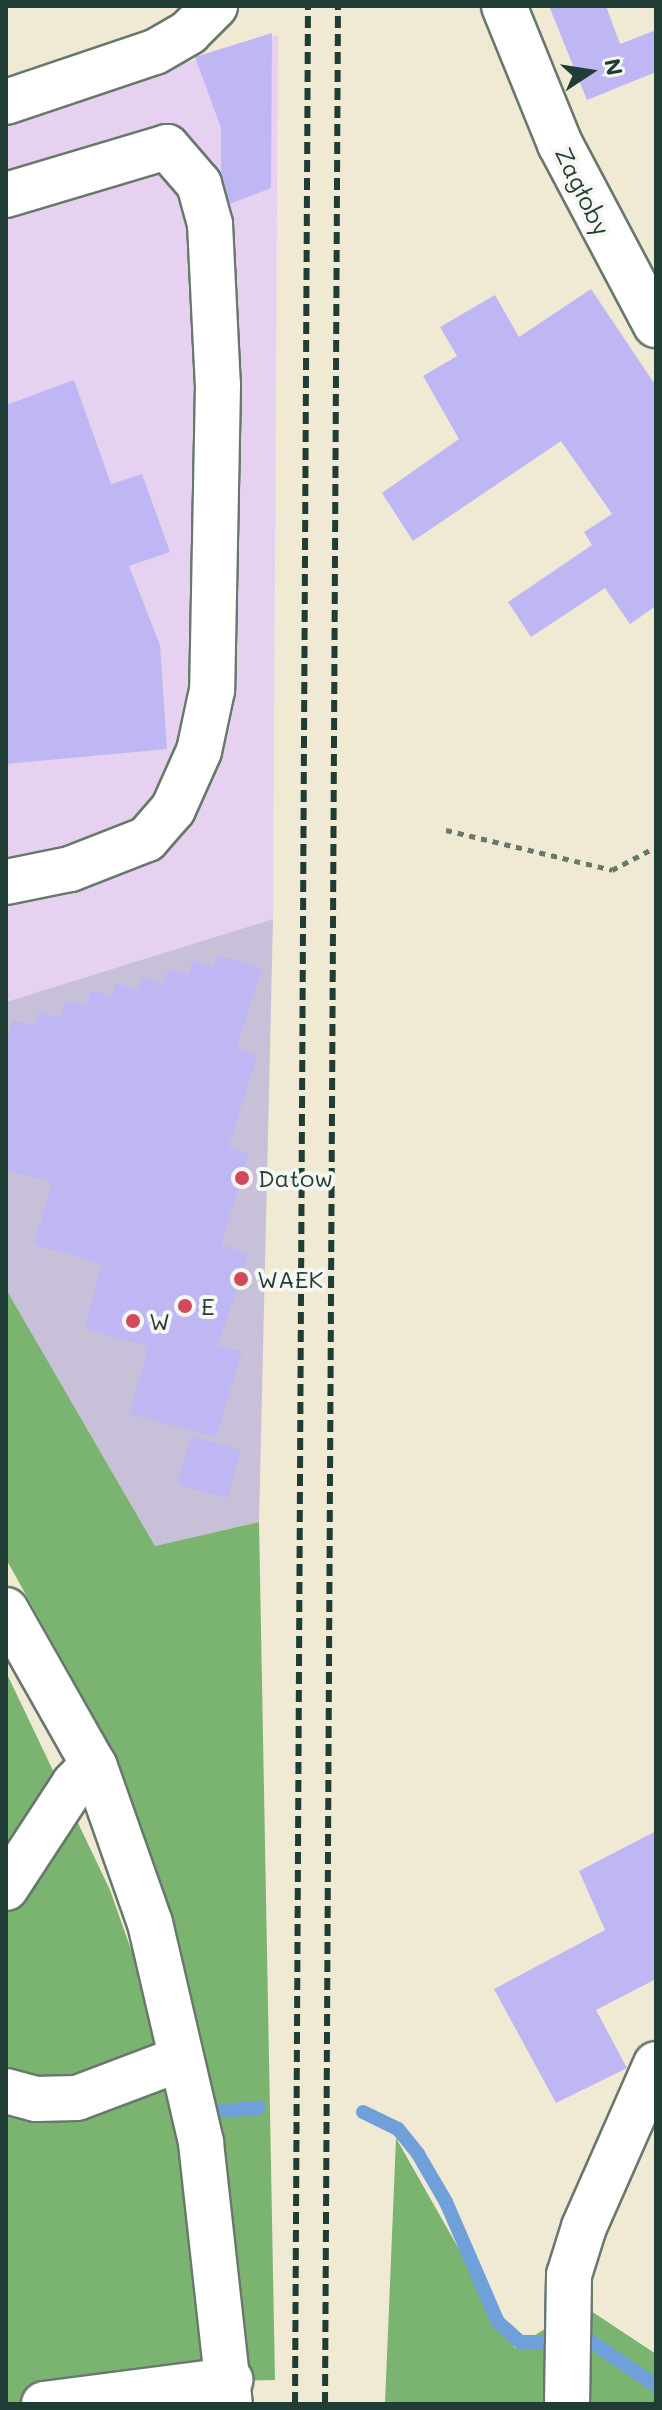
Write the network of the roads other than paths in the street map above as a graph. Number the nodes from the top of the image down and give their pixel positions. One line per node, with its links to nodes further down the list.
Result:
1 (215, 6): 3 (street)
2 (504, 6): 5 (street, Zagłoby)
3 (6, 102)
4 (6, 195): 6 (street)
5 (656, 325)
6 (6, 882)
7 (6, 1610): 8 (street)
8 (93, 1764): 9 (street); 10 (street)
9 (6, 1888)
10 (180, 2059): 12 (street); 13 (street)
11 (656, 2064): 15 (street)
12 (6, 2091)
13 (230, 2392): 14 (street)
14 (44, 2404)
15 (567, 2404)

